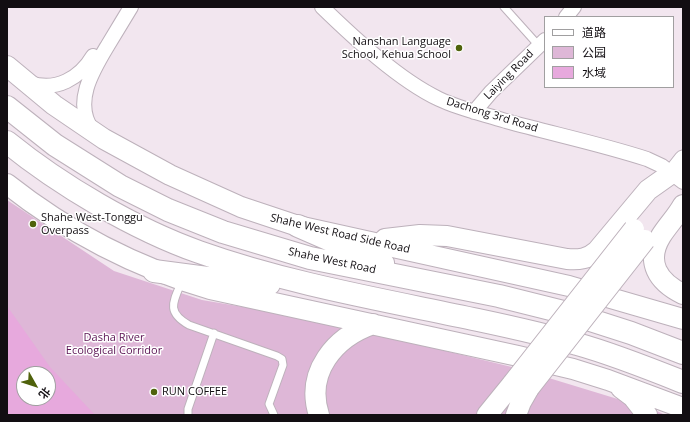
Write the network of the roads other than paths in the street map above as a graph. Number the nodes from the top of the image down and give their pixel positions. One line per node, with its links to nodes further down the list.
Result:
1 (122, 7): 9 (street)
2 (131, 7): 12 (street)
3 (322, 7): 11 (street, Dachong 3rd Road)
4 (504, 7): 7 (lane)
5 (574, 7): 6 (street)
6 (567, 16)
7 (542, 42): 11 (street, Laiying Road)
8 (7, 66): 9 (main road, Shahe West Road Side Road)
9 (23, 80): 12 (main road, Shahe West Road Side Road)
10 (7, 107): 22 (main road, Shahe West Road)
11 (474, 112): 14 (street, Dachong 3rd Road)
12 (94, 133): 18 (main road, Shahe West Road Side Road)
13 (7, 142): 24 (main road)
14 (679, 171): 19 (main road); 20 (main road)
15 (7, 184): 21 (main road)
16 (683, 196): 19 (main road)
17 (683, 205): 25 (main road)
18 (298, 226): 20 (main road, Shahe West Road Side Road); 22 (main road)
19 (639, 235): 34 (main road, bridge)
20 (368, 240): 26 (main road, Shahe West Road Side Road)
21 (154, 271): 23 (main road); 24 (main road)
22 (421, 280): 29 (main road, Shahe West Road)
23 (182, 281): 27 (main road); 28 (lane)
24 (328, 288): 33 (main road)
25 (683, 294)
26 (683, 319)
27 (374, 324): 32 (main road); 38 (main road)
28 (214, 333): 36 (lane); 37 (lane)
29 (631, 333): 30 (main road); 31 (main road, Shahe West Road)
30 (683, 343)
31 (683, 353)
32 (608, 380): 35 (main road); 41 (main road)
33 (683, 382)
34 (521, 386): 39 (main road); 40 (main road)
35 (683, 408)
36 (188, 415)
37 (274, 415)
38 (319, 415)
39 (487, 415)
40 (516, 415)
41 (647, 415)

